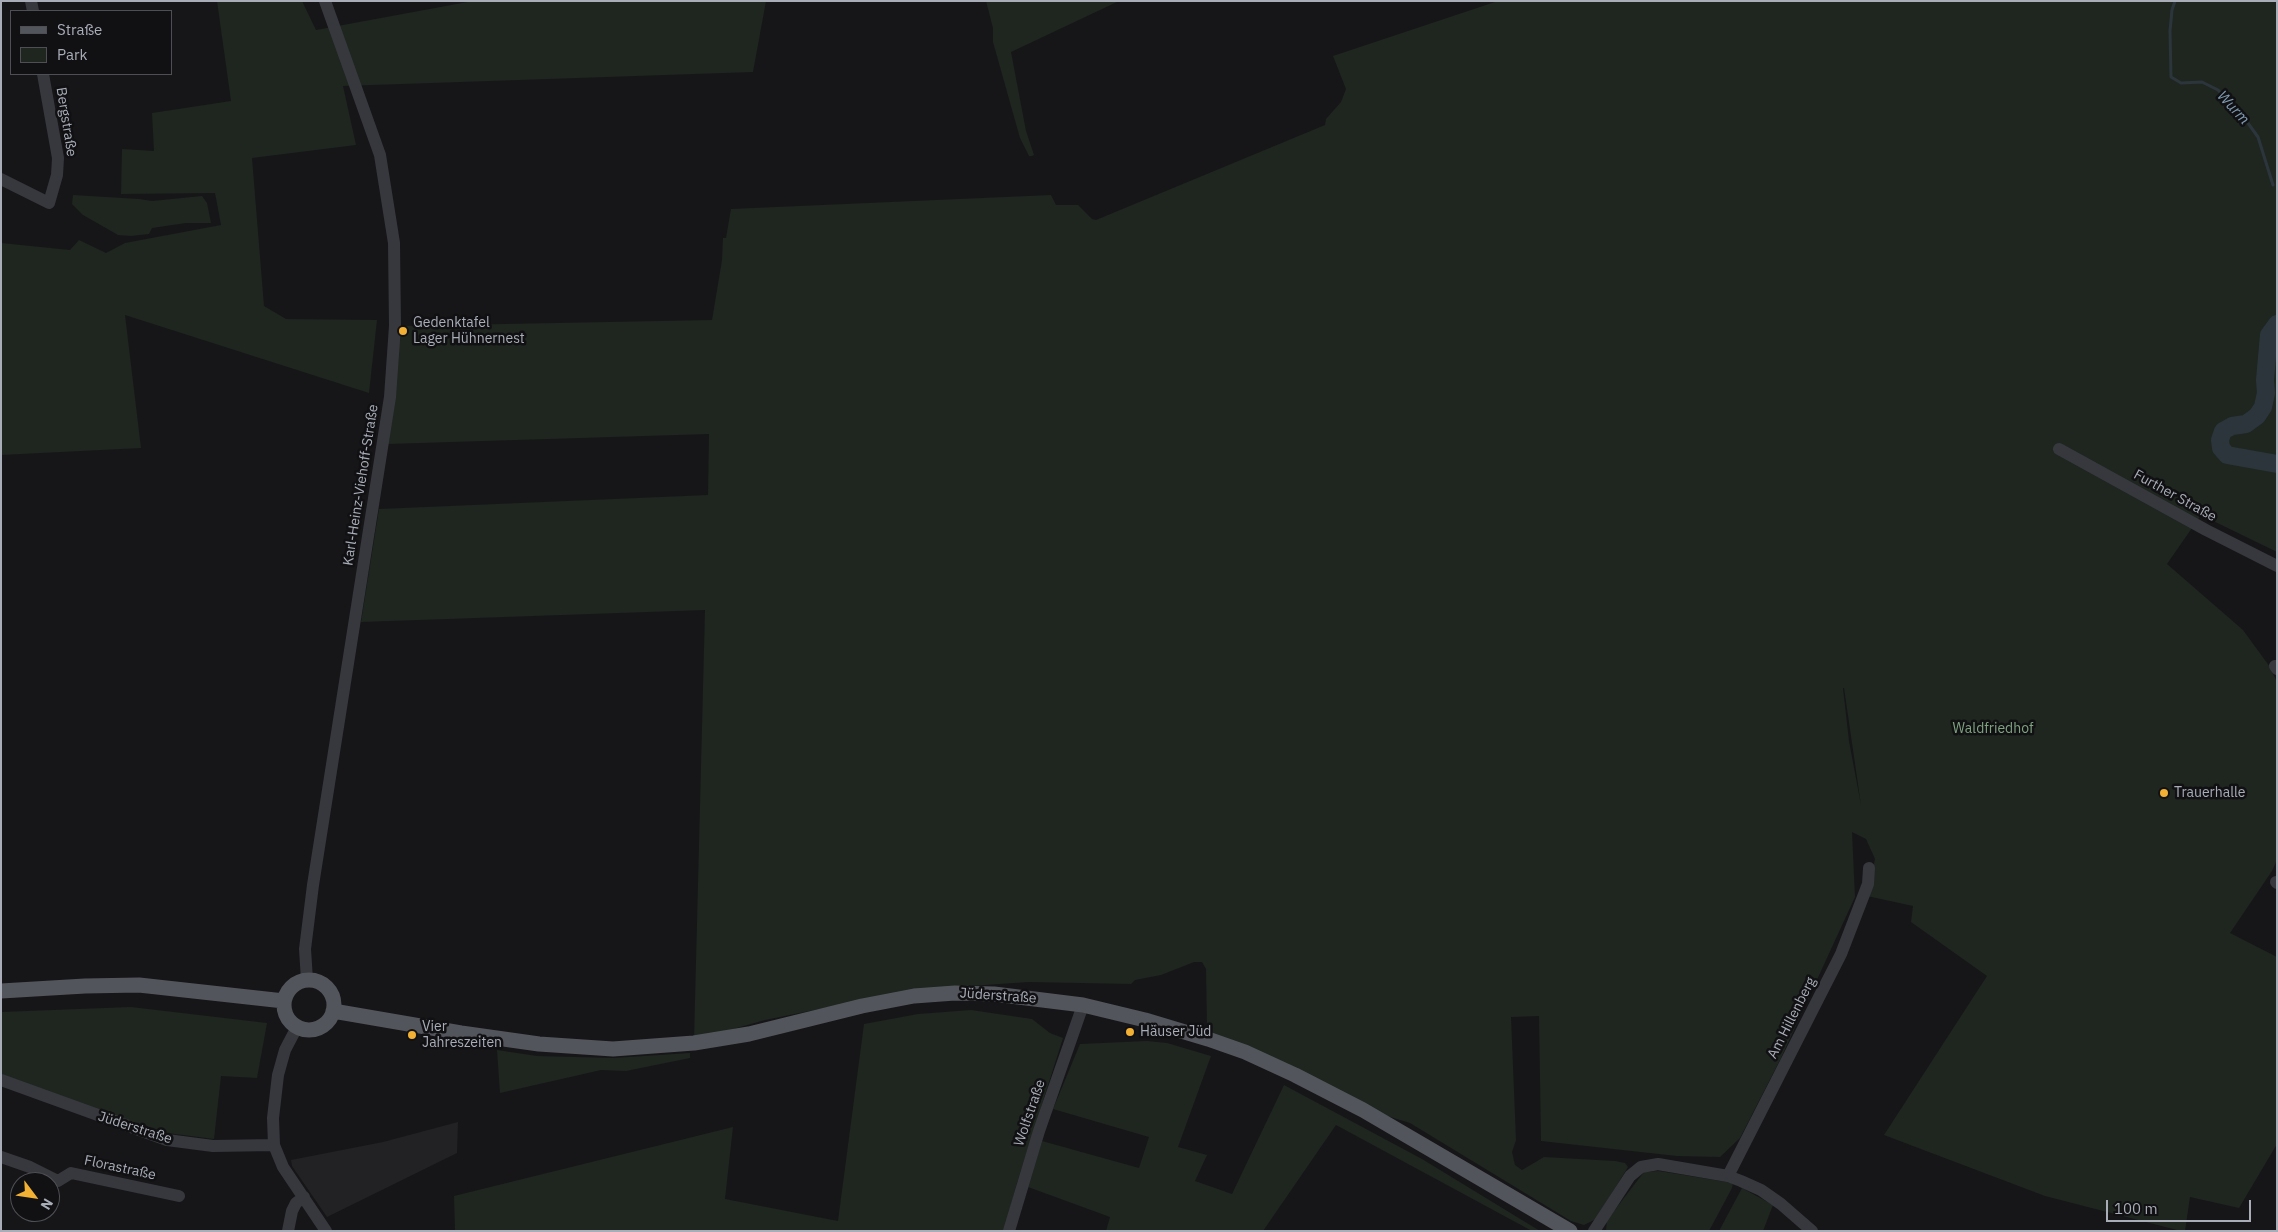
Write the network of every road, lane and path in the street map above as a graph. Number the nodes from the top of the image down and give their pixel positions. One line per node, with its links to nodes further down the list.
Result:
1 (325, 1): 7 (street, Karl-Heinz-Viehoff-Straße)
2 (44, 75): 3 (street, Bergstraße)
3 (1, 178)
4 (2059, 449): 5 (street, Further Straße)
5 (2277, 566)
6 (1869, 868): 16 (street, Am Hillenberg)
7 (307, 980): 9 (main road); 11 (main road)
8 (1, 991): 9 (main road)
9 (284, 1001): 12 (main road)
10 (1083, 1005): 11 (main road, Jüderstraße); 21 (street, Wolfstraße); 22 (main road, Jüderstraße)
11 (333, 1010): 12 (main road)
12 (297, 1027): 14 (street)
13 (1, 1080): 14 (street, Jüderstraße)
14 (274, 1145): 18 (street)
15 (1, 1157): 17 (street, Florastraße)
16 (1728, 1176): 23 (street); 24 (street)
17 (179, 1196)
18 (304, 1197): 19 (street); 20 (street)
19 (288, 1231)
20 (326, 1231)
21 (1009, 1231)
22 (1570, 1231)
23 (1594, 1231)
24 (1812, 1231)

